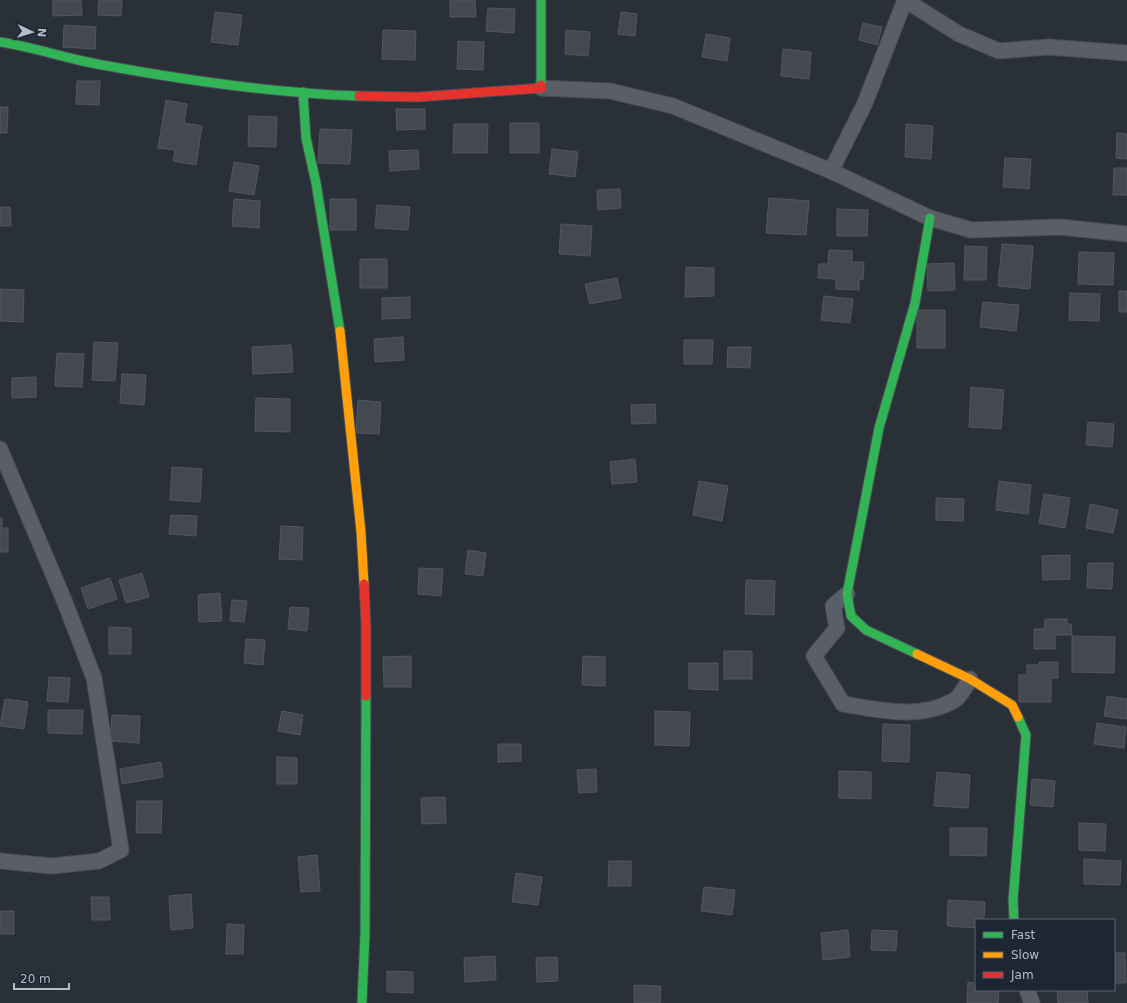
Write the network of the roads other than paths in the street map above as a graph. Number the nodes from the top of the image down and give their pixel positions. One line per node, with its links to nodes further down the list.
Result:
1 (541, 0): 5 (street)
2 (905, 0): 4 (street); 7 (street)
3 (0, 42): 6 (street)
4 (1127, 53)
5 (541, 88): 6 (street); 7 (street)
6 (303, 92): 16 (street)
7 (830, 171): 8 (street)
8 (930, 218): 9 (street); 11 (street)
9 (1127, 234)
10 (0, 449): 13 (street)
11 (847, 594): 12 (street); 12 (street)
12 (970, 679): 14 (street)
13 (0, 860)
14 (1014, 919)
15 (1027, 991): 17 (street)
16 (362, 1003)
17 (1032, 1003)

